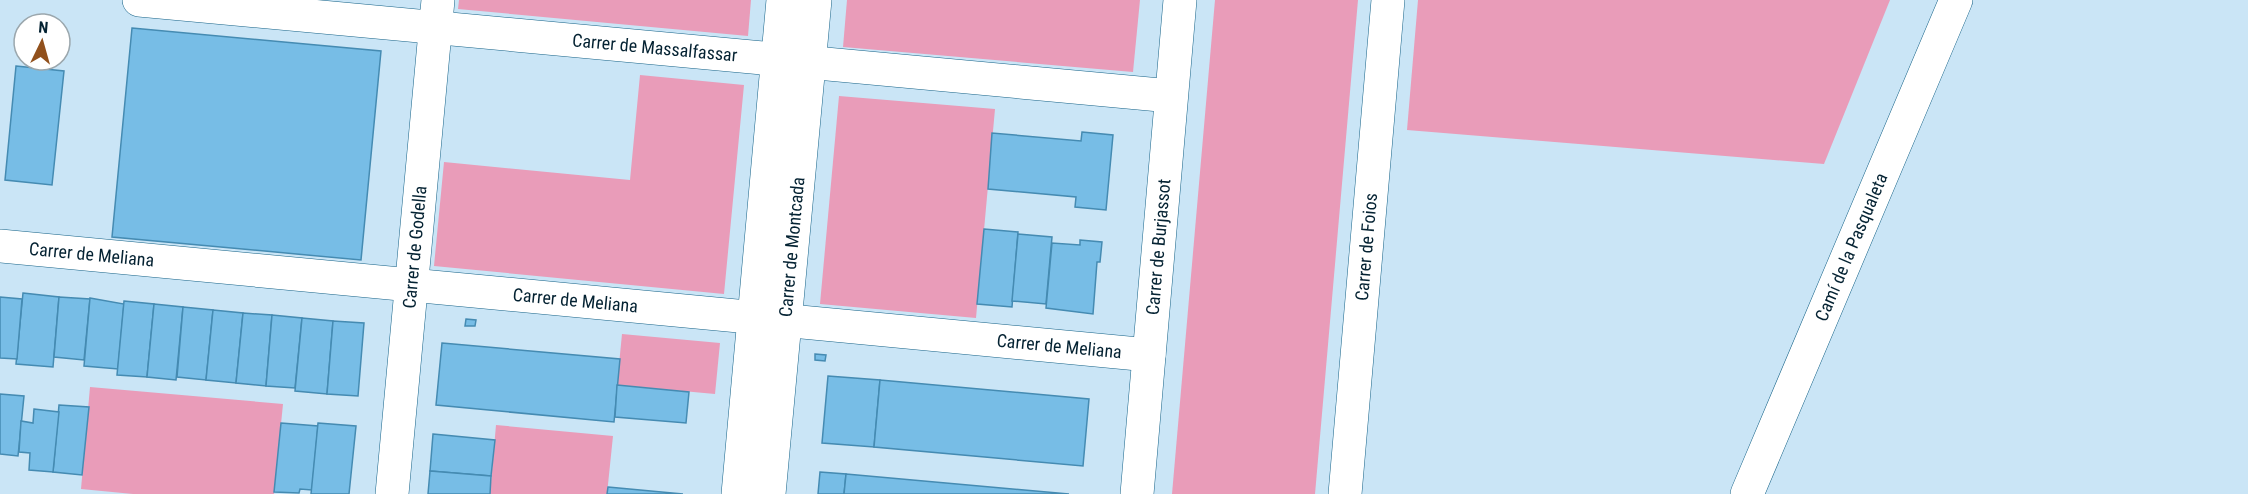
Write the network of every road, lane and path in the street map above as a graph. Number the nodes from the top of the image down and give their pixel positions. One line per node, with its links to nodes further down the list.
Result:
1 (139, 0): 7 (street, Carrer de Massalfassar)
2 (783, 0): 8 (street, Carrer de Montcada)
3 (815, 0): 9 (street, Carrer de Montcada)
4 (1180, 0): 10 (street, Carrer de Burjassot)
5 (1388, 0): 19 (street, Carrer de Foios)
6 (1956, 0): 20 (street, Camí de la Pasqualeta)
7 (437, 14): 8 (street, Carrer de Massalfassar); 12 (street, Carrer de Godella)
8 (778, 60): 9 (street, Carrer de Massalfassar); 13 (street, Carrer de Montcada)
9 (810, 62): 10 (street, Carrer de Massalfassar); 13 (street, Carrer de Montcada)
10 (1171, 96): 14 (street, Carrer de Burjassot)
11 (0, 246): 12 (street, Carrer de Meliana)
12 (411, 285): 13 (street, Carrer de Meliana); 15 (street, Carrer de Godella)
13 (769, 320): 14 (street, Carrer de Meliana); 16 (street, Carrer de Montcada); 17 (street, Carrer de Montcada)
14 (1149, 355): 18 (street, Carrer de Burjassot)
15 (392, 494)
16 (738, 494)
17 (769, 494)
18 (1137, 494)
19 (1345, 494)
20 (1747, 494)

